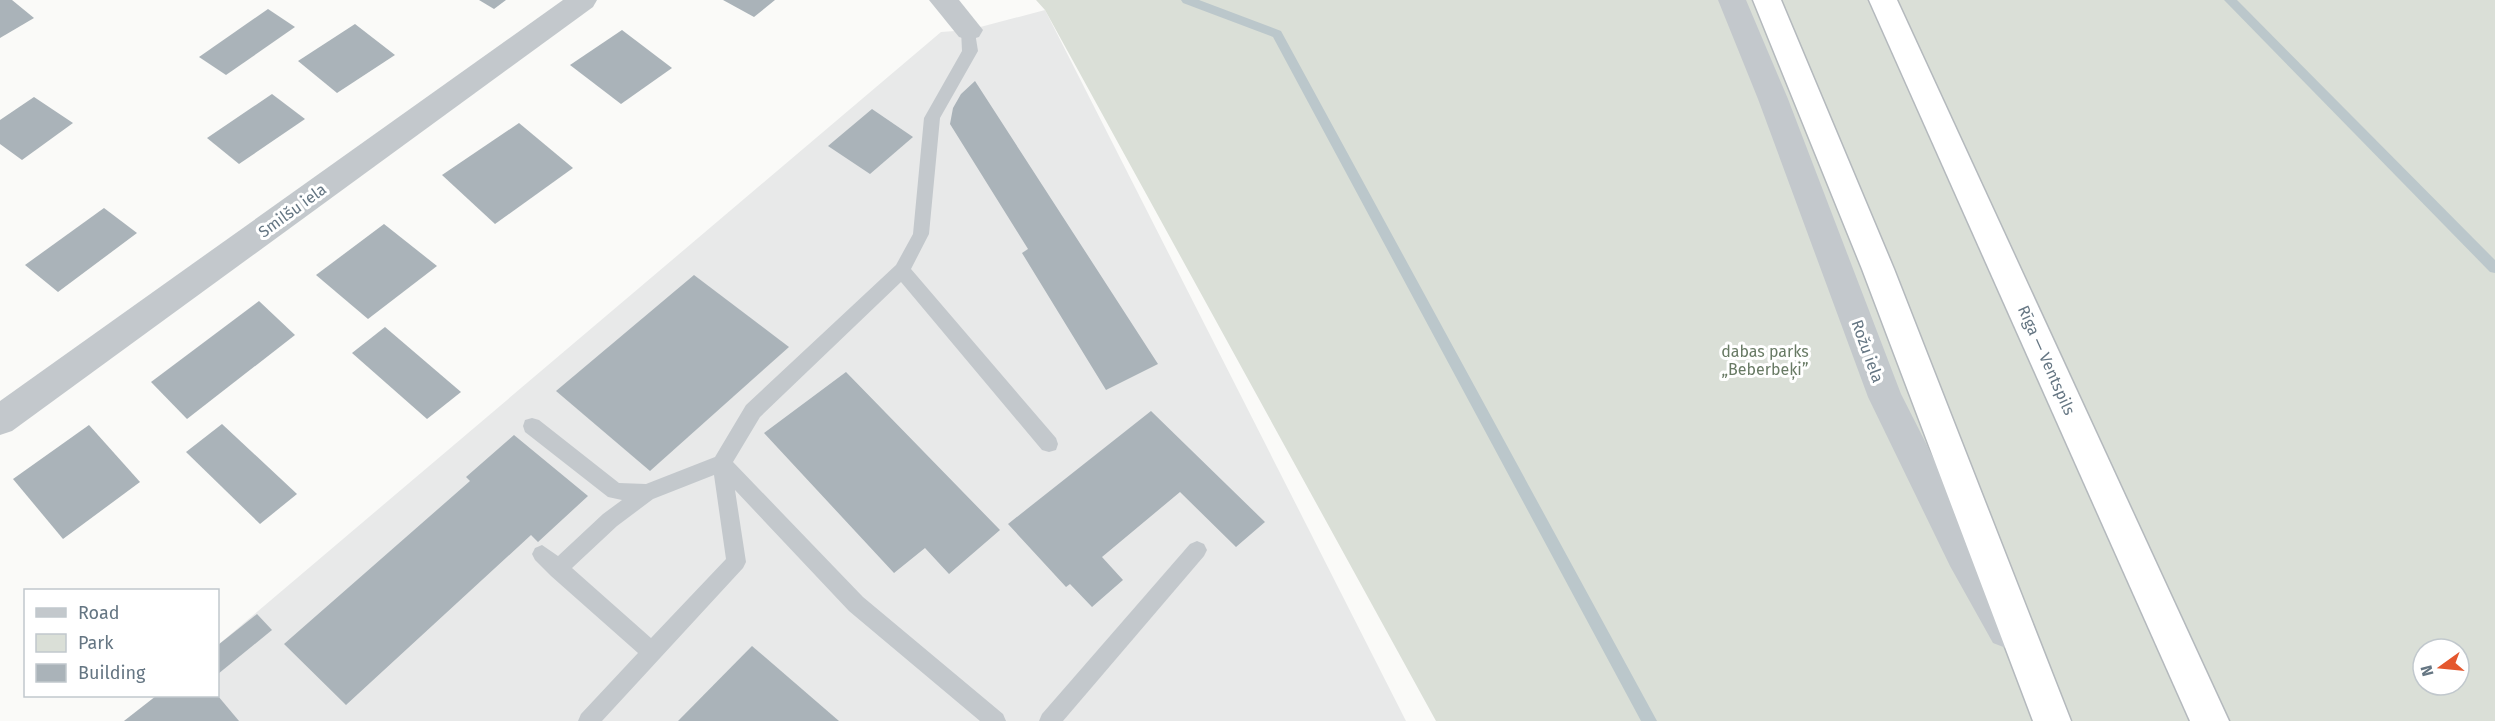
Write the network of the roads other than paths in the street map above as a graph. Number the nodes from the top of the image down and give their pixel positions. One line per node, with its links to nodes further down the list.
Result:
1 (583, 0): 8 (street, Smilšu iela)
2 (943, 0): 6 (street)
3 (1732, 0): 17 (street, Rožu iela)
4 (1767, 0): 17 (highway)
5 (1883, 0): 22 (highway, Rīga — Ventspils)
6 (969, 30): 7 (lane)
7 (902, 270): 10 (lane); 11 (lane)
8 (0, 420)
9 (532, 426): 12 (lane)
10 (1049, 444)
11 (722, 463): 12 (lane); 16 (lane); 19 (lane)
12 (646, 493): 15 (lane)
13 (1197, 550): 20 (lane)
14 (542, 554): 15 (lane)
15 (558, 569): 16 (lane)
16 (652, 652): 18 (lane)
17 (2038, 686): 21 (highway)
18 (588, 721)
19 (996, 721)
20 (1049, 721)
21 (2052, 721)
22 (2210, 721)

